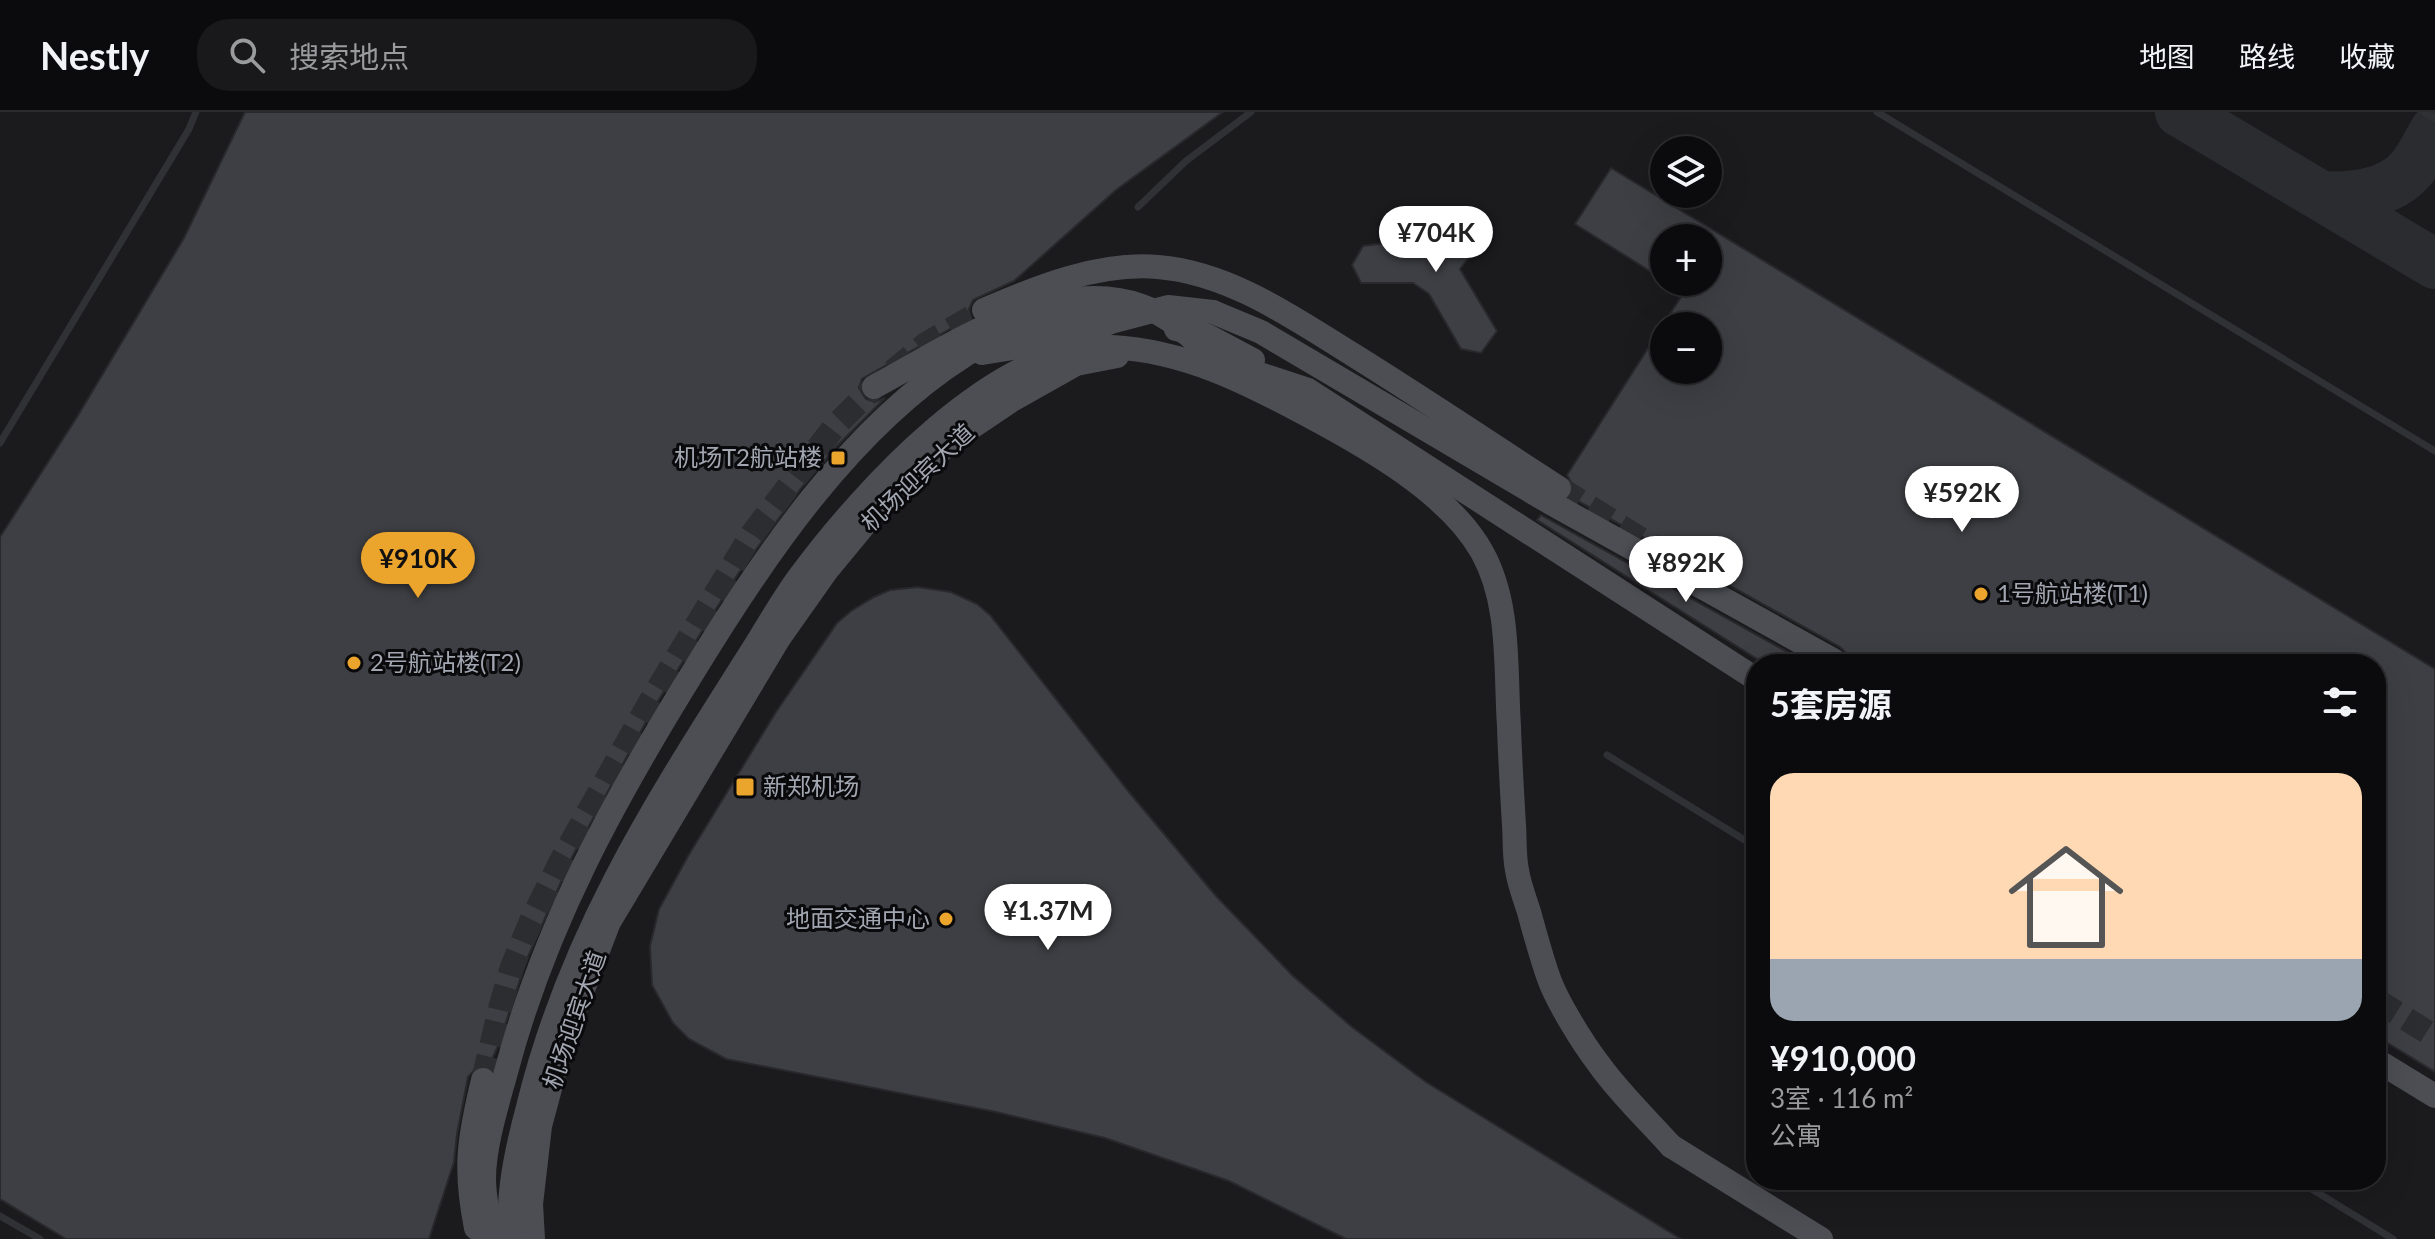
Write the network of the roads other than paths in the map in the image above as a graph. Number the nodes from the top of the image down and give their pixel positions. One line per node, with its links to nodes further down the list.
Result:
1 (196, 112): 16 (lane)
2 (1251, 112): 6 (lane)
3 (1877, 112): 17 (lane)
4 (2424, 112): 5 (lane)
5 (2435, 119)
6 (1138, 207)
7 (1168, 307): 9 (main road); 11 (main road); 19 (main road, bridge)
8 (984, 310): 18 (main road)
9 (1111, 322): 10 (main road); 14 (main road)
10 (1066, 339): 11 (main road); 15 (main road)
11 (965, 356): 30 (main road)
12 (1236, 377): 13 (main road, bridge); 31 (main road, bridge); 33 (main road, bridge)
13 (874, 387)
14 (1308, 390): 15 (main road, 机场迎宾大道); 20 (main road, 机场迎宾大道)
15 (1012, 400): 32 (main road, 机场迎宾大道)
16 (0, 443)
17 (2435, 451)
18 (1559, 488)
19 (1822, 654)
20 (1746, 673)
21 (1607, 755): 22 (lane)
22 (1746, 841)
23 (2386, 1066): 25 (main road)
24 (483, 1080): 29 (main road)
25 (2435, 1096)
26 (2313, 1190): 34 (lane)
27 (0, 1216): 28 (lane)
28 (40, 1239)
29 (480, 1239)
30 (493, 1239)
31 (511, 1239)
32 (533, 1239)
33 (1821, 1239)
34 (2393, 1239)

